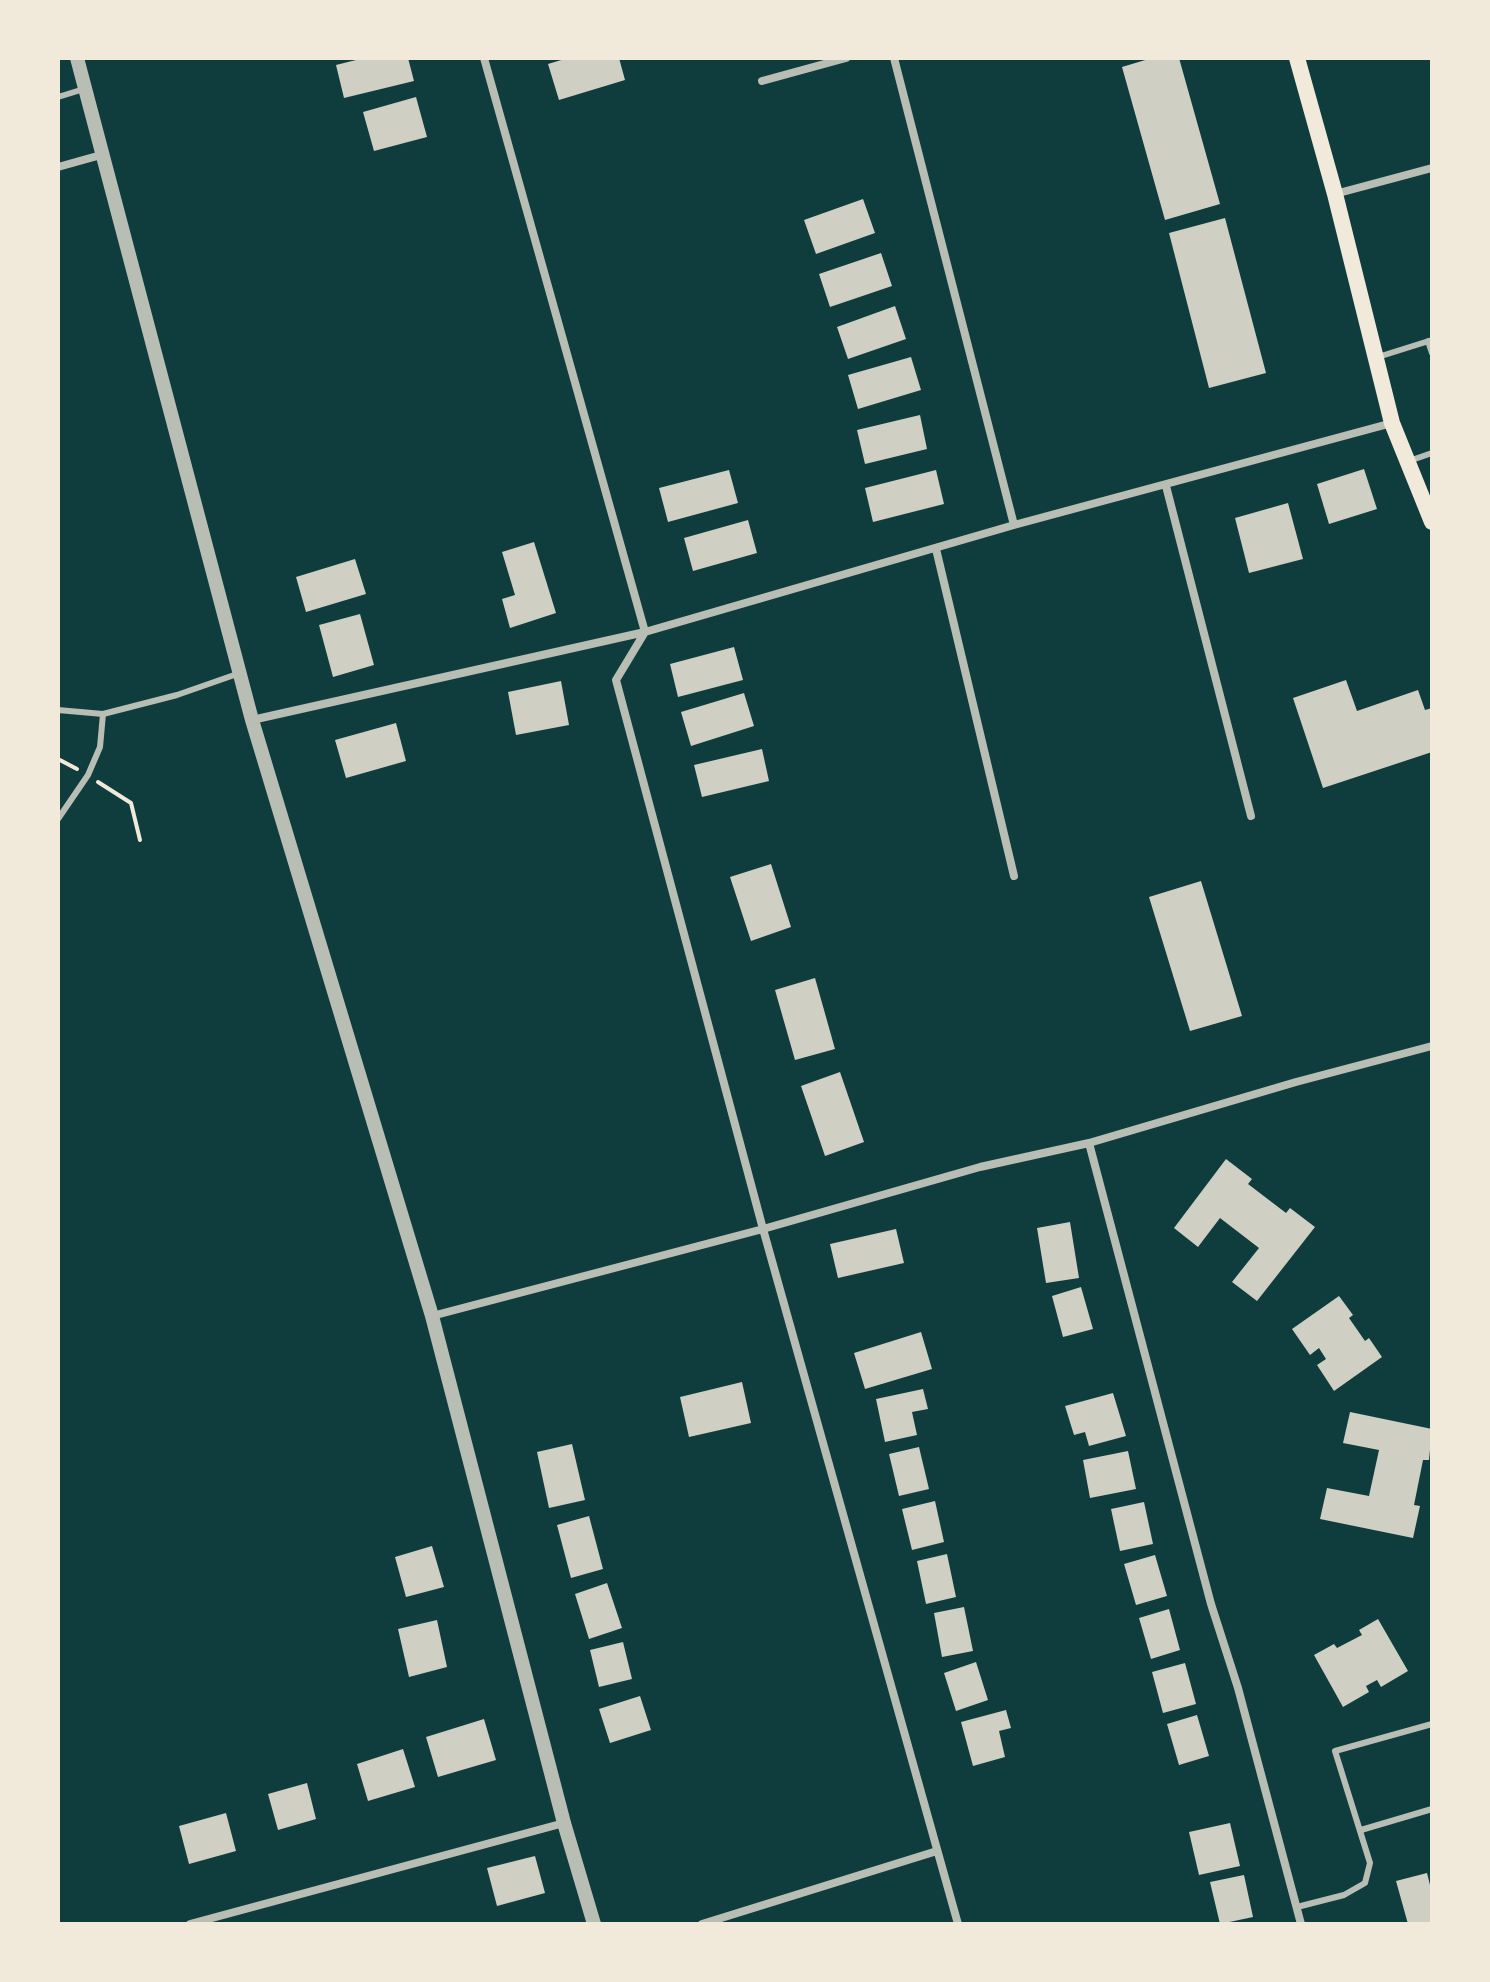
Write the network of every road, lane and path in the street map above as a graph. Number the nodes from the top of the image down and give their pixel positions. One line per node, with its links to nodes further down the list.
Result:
1 (77, 58): 7 (street)
2 (484, 58): 23 (street)
3 (846, 58): 6 (street)
4 (894, 58): 21 (street)
5 (1297, 58): 12 (main road)
6 (762, 81)
7 (84, 89): 8 (lane); 9 (street)
8 (58, 97)
9 (101, 155): 10 (street); 24 (street)
10 (58, 167)
11 (1432, 168): 12 (street)
12 (1335, 194): 15 (main road)
13 (1430, 340): 14 (lane); 15 (lane)
14 (1432, 353)
15 (1376, 358): 16 (main road)
16 (1392, 423): 18 (main road); 19 (street)
17 (1432, 453): 18 (lane)
18 (1408, 462): 20 (main road)
19 (1166, 486): 21 (street); 30 (street)
20 (1432, 522)
21 (1014, 525): 22 (street)
22 (936, 549): 23 (street); 33 (street)
23 (645, 632): 27 (street); 36 (street)
24 (240, 673): 26 (lane); 27 (street)
25 (58, 710): 26 (lane)
26 (103, 714): 29 (lane)
27 (252, 720): 37 (street)
28 (58, 759): 29 (path)
29 (88, 775): 31 (lane); 32 (path)
30 (1251, 816)
31 (58, 819)
32 (140, 840)
33 (1014, 876)
34 (1432, 1046): 35 (street)
35 (1089, 1143): 36 (street); 43 (street)
36 (763, 1229): 37 (street); 42 (street)
37 (432, 1316): 40 (street)
38 (1432, 1724): 41 (lane)
39 (1432, 1809): 41 (lane)
40 (564, 1823): 44 (street); 45 (street)
41 (1361, 1830): 43 (lane)
42 (937, 1851): 46 (street); 47 (street)
43 (1297, 1907): 48 (street)
44 (190, 1924)
45 (594, 1924)
46 (702, 1924)
47 (958, 1924)
48 (1301, 1924)

